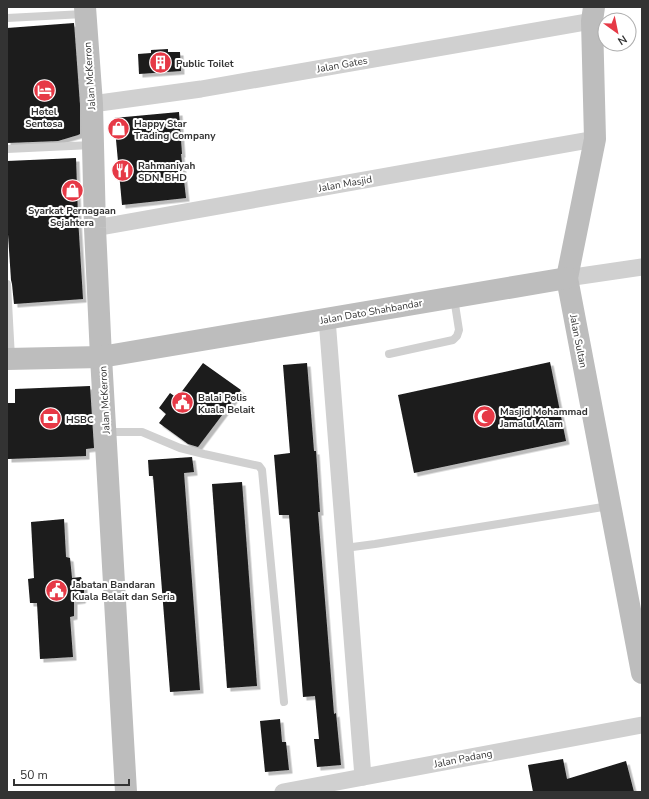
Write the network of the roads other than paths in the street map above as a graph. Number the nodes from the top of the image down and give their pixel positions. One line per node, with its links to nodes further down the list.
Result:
1 (85, 10): 3 (lane); 4 (street, Jalan McKerron)
2 (593, 14): 4 (street, Jalan Gates); 5 (street, Jalan Sultan)
3 (7, 18)
4 (92, 104): 6 (street, Jalan McKerron)
5 (595, 139): 8 (street, Jalan Masjid); 10 (street, Jalan Sultan)
6 (93, 144): 7 (lane); 8 (street, Jalan McKerron)
7 (7, 149)
8 (95, 228): 16 (street, Jalan McKerron)
9 (642, 267): 10 (street, Jalan Dato Shahbandar)
10 (567, 278): 13 (street, Jalan Dato Shahbandar); 19 (street, Jalan Sultan)
11 (7, 284): 12 (lane)
12 (7, 297): 17 (lane)
13 (454, 297): 14 (street, Jalan Dato Shahbandar); 15 (lane)
14 (327, 319): 16 (street, Jalan Dato Shahbandar); 20 (street)
15 (389, 354)
16 (101, 357): 17 (street, Jalan Dato Shahbandar); 18 (street, Jalan McKerron)
17 (9, 359)
18 (106, 432): 22 (lane); 25 (street, Jalan McKerron)
19 (610, 506): 20 (lane); 21 (street, Jalan Sultan)
20 (345, 548): 24 (street)
21 (642, 673)
22 (284, 702)
23 (642, 724): 24 (street, Jalan Padang)
24 (353, 783): 26 (street, Jalan Padang)
25 (126, 792)
26 (283, 792)

